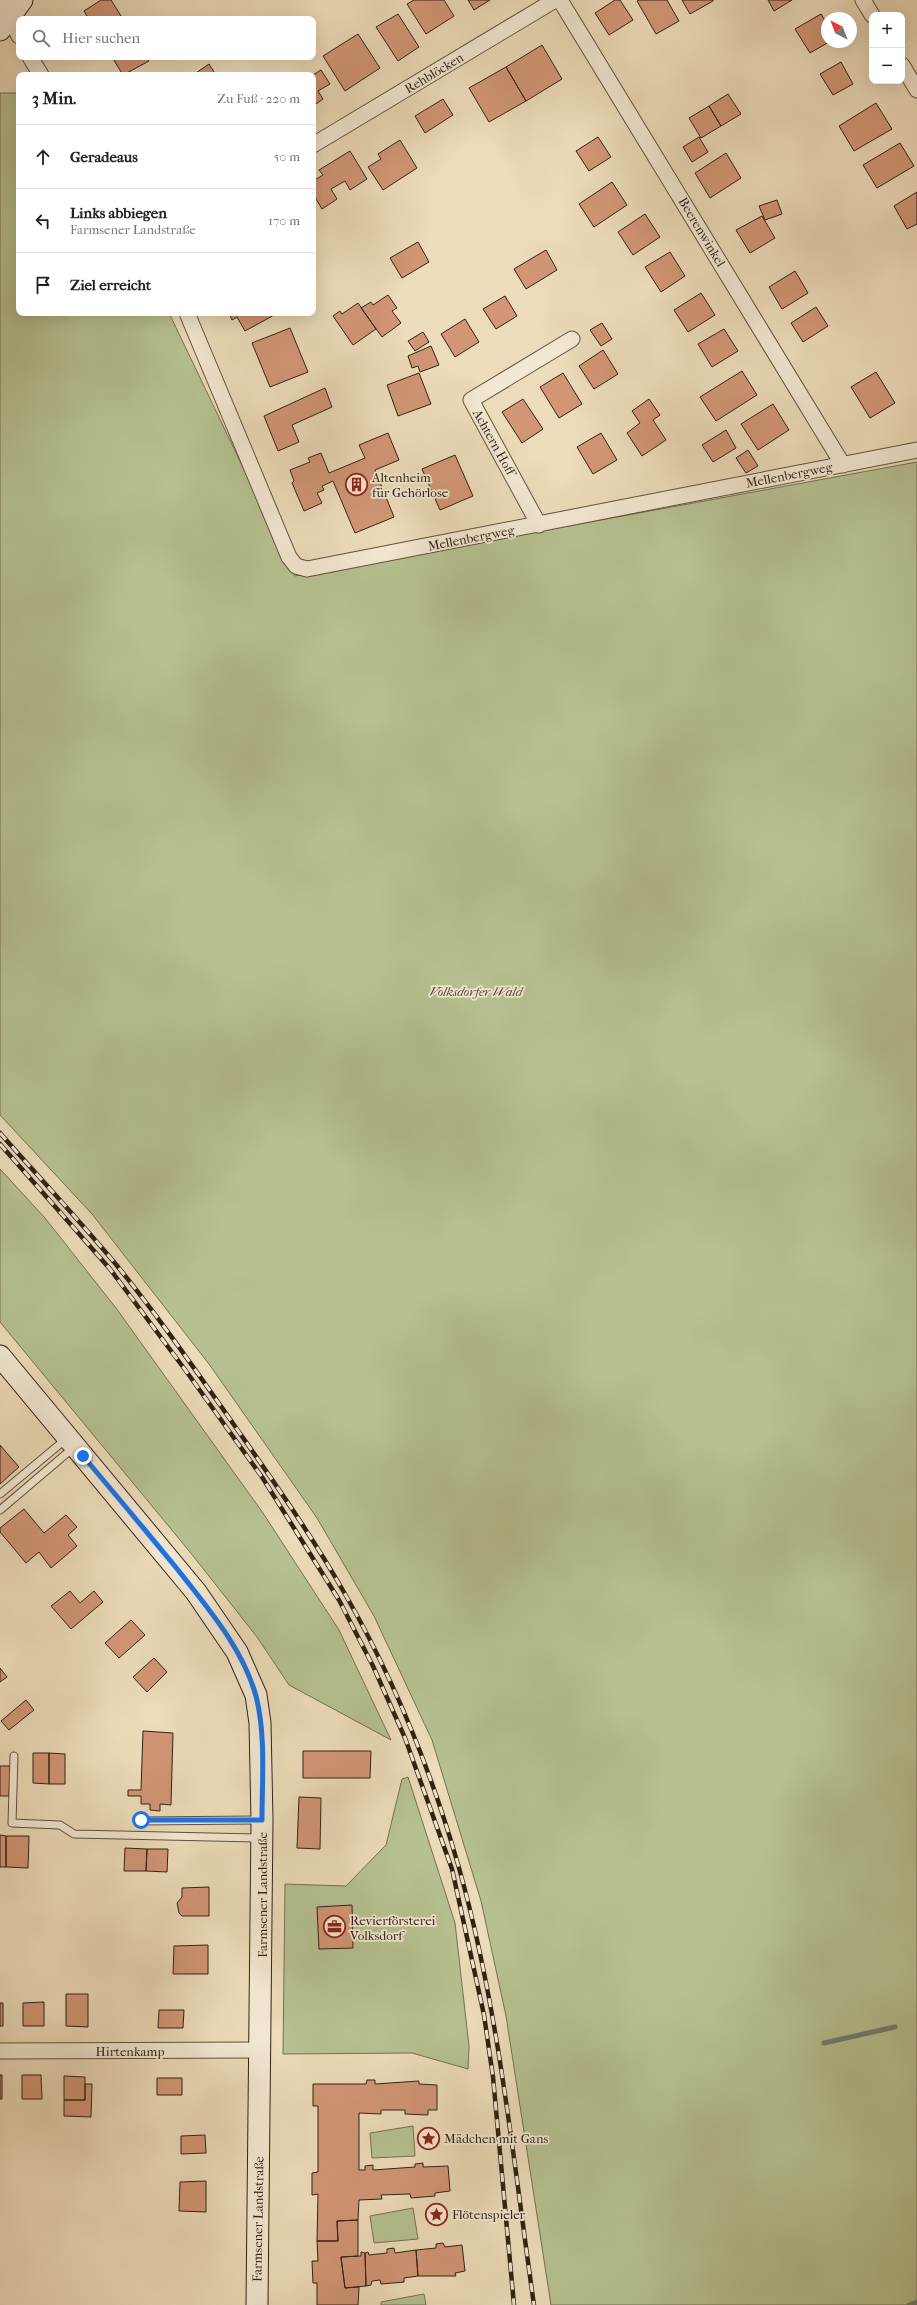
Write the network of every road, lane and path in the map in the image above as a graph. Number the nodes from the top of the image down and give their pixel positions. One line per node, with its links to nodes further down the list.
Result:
1 (22, 0): 6 (main road)
2 (555, 0): 12 (street, Rehblöcken)
3 (560, 0): 16 (street, Beerenwinkel)
4 (863, 0): 5 (street)
5 (870, 12)
6 (4, 16): 7 (street)
7 (16, 32)
8 (32, 60): 10 (street)
9 (905, 70): 11 (street)
10 (39, 72)
11 (916, 88)
12 (316, 143)
13 (188, 316): 17 (street, Mellenbergweg)
14 (572, 339): 17 (street, Achtern Hoff)
15 (917, 450): 16 (street, Mellenbergweg)
16 (843, 464): 17 (street, Mellenbergweg)
17 (539, 525)
18 (0, 1356): 19 (main road, Farmsener Landstraße)
19 (72, 1442): 20 (lane); 21 (lane); 24 (main road, Farmsener Landstraße)
20 (0, 1494)
21 (0, 1510)
22 (14, 1756): 24 (lane)
23 (141, 1820): 24 (lane)
24 (262, 1829): 25 (main road, Farmsener Landstraße)
25 (261, 2050): 26 (street, Hirtenkamp); 27 (main road, Farmsener Landstraße)
26 (0, 2051)
27 (257, 2305)

